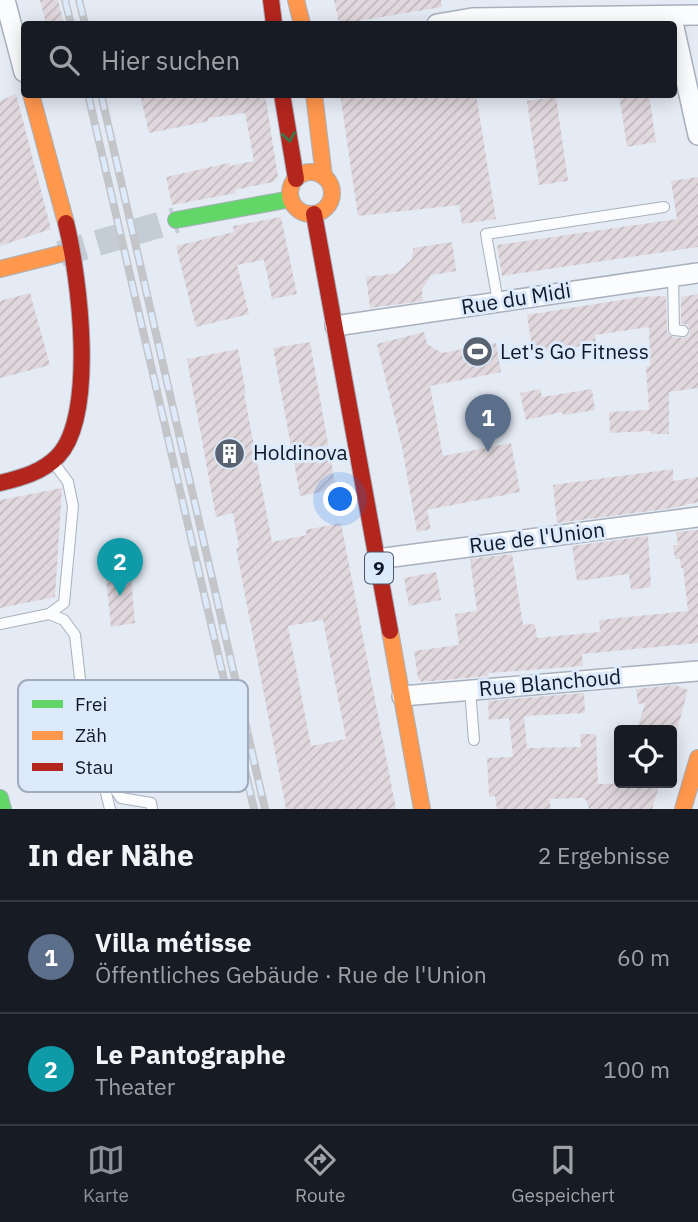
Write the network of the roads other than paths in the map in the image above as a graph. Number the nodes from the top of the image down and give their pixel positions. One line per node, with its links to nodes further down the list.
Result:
1 (5, 0): 11 (street)
2 (271, 0): 7 (main road)
3 (296, 0): 8 (main road)
4 (543, 8): 5 (street); 9 (street)
5 (675, 14): 6 (street)
6 (698, 15)
7 (274, 21)
8 (301, 21)
9 (454, 21)
10 (677, 25): 15 (street)
11 (21, 61)
12 (32, 98): 29 (main road)
13 (283, 98): 17 (main road, one-way to 17)
14 (314, 98): 16 (main road)
15 (698, 135)
16 (324, 177): 17 (main road); 20 (main road)
17 (296, 179): 18 (main road)
18 (291, 199): 20 (main road); 21 (main road)
19 (664, 207): 26 (lane)
20 (314, 214): 27 (main road, 9)
21 (176, 220)
22 (60, 254): 23 (main road)
23 (2, 264)
24 (698, 272): 25 (street, Rue du Midi)
25 (673, 276): 26 (street, Rue du Midi); 28 (lane)
26 (498, 302): 27 (street, Rue du Midi)
27 (335, 326): 32 (main road, 9)
28 (683, 331)
29 (52, 462): 30 (main road); 33 (lane)
30 (0, 483)
31 (698, 517): 32 (street, Rue de l'Union)
32 (377, 559): 38 (main road, 9)
33 (49, 614): 34 (lane); 36 (lane)
34 (0, 624)
35 (698, 671): 37 (street, Rue Blanchoud)
36 (80, 680)
37 (470, 690): 38 (street, Rue Blanchoud); 39 (lane)
38 (402, 696): 45 (main road, 9)
39 (474, 740)
40 (698, 758): 46 (main road)
41 (117, 792): 44 (lane)
42 (0, 798): 43 (main road)
43 (3, 809)
44 (152, 809)
45 (422, 809)
46 (683, 809)

